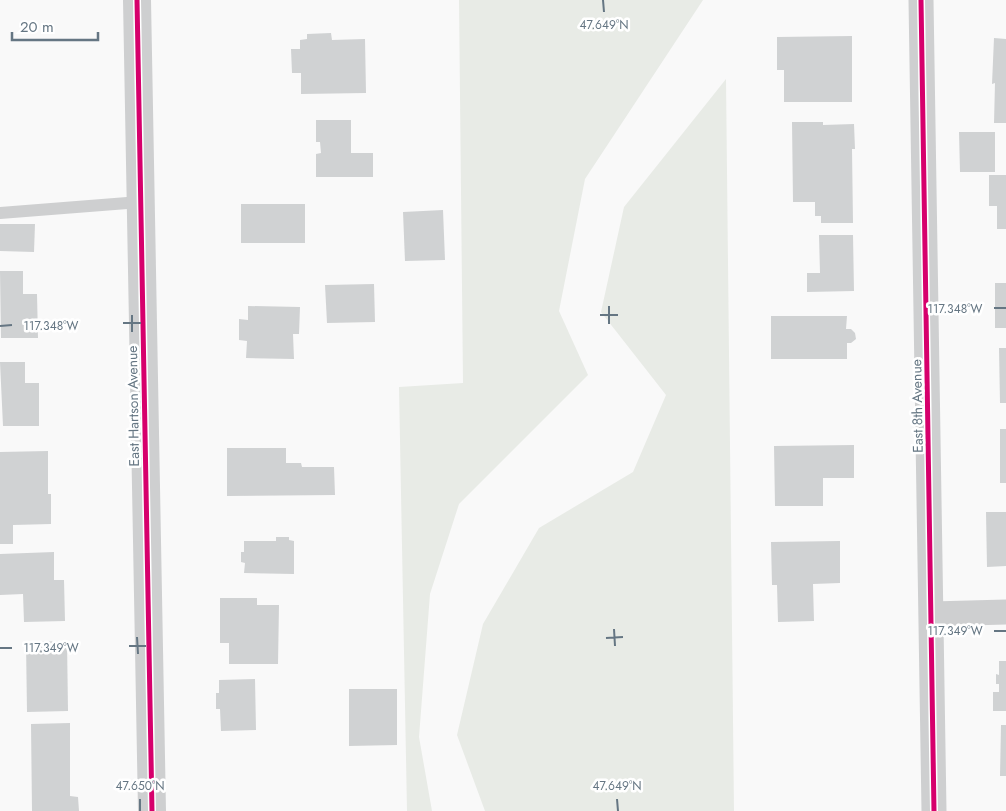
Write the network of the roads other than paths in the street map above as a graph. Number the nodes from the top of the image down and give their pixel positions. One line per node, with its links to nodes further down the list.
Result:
1 (137, 0): 3 (street, East Hartson Avenue)
2 (921, 0): 6 (street, East 8th Avenue)
3 (140, 202): 4 (lane); 7 (street, East Hartson Avenue)
4 (0, 213)
5 (1006, 612): 6 (street)
6 (932, 614): 8 (street, East 8th Avenue)
7 (152, 811)
8 (934, 811)

